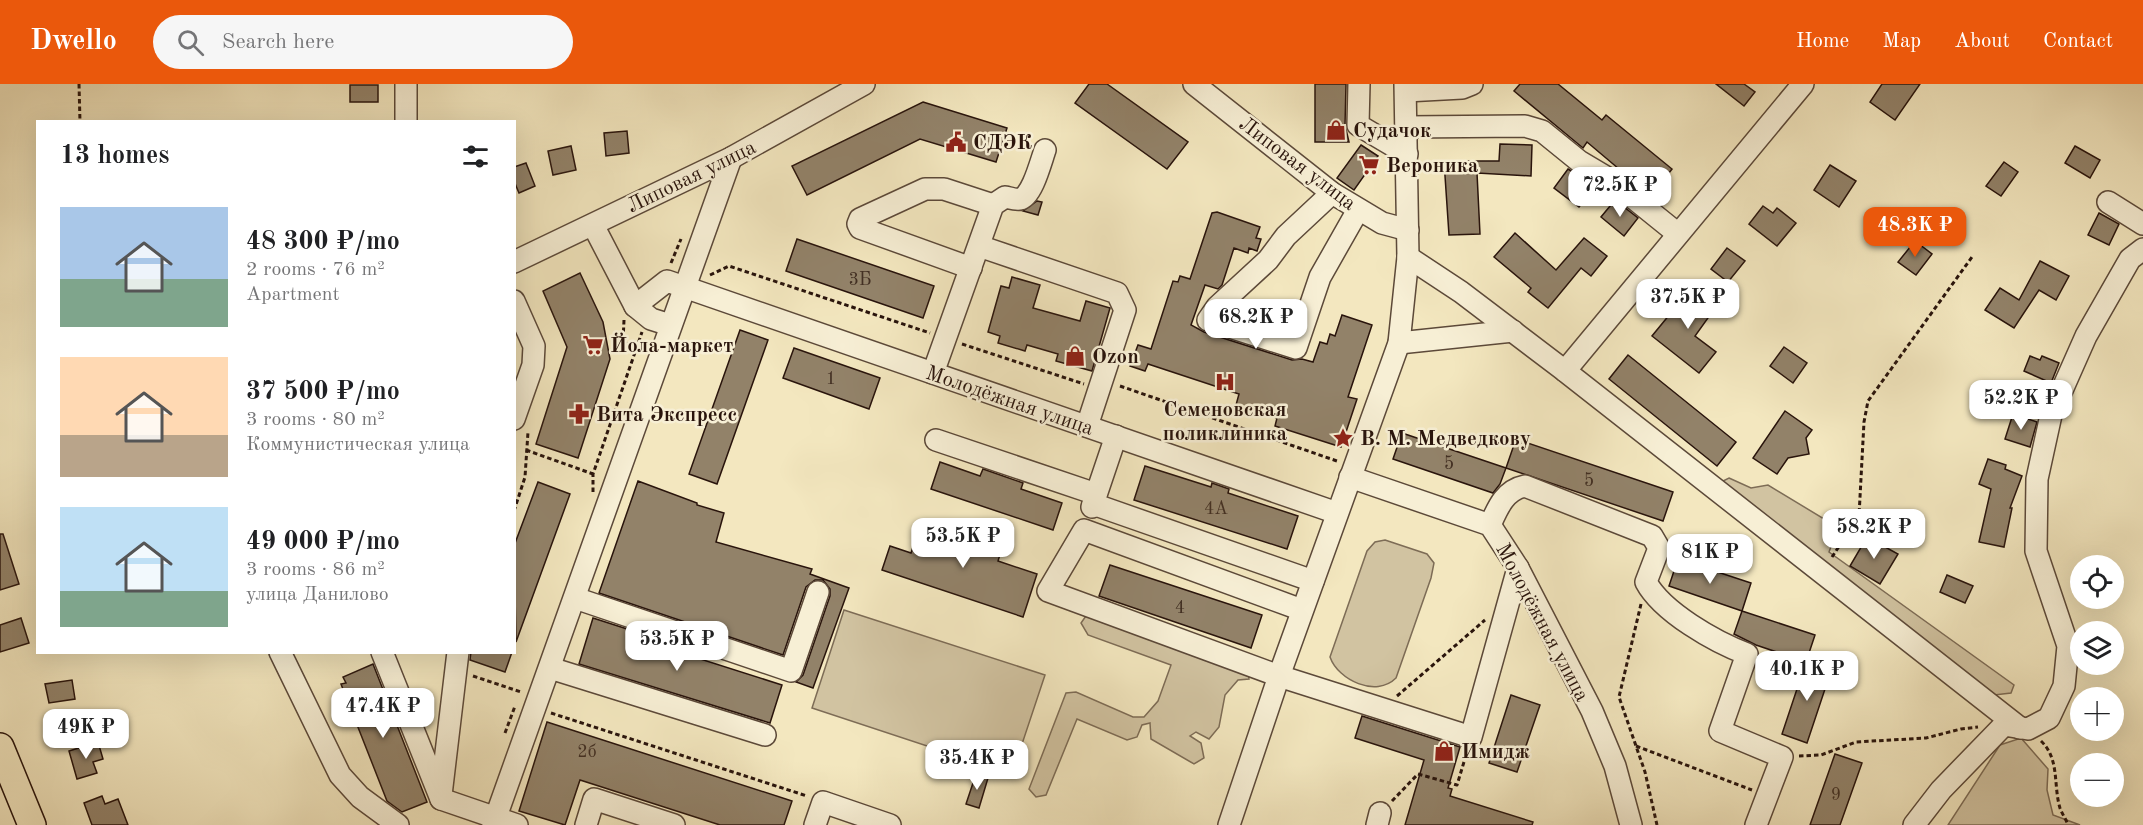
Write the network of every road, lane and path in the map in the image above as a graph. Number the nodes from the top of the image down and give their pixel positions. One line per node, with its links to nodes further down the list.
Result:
1 (79, 84): 9 (path)
2 (406, 84): 10 (street)
3 (864, 84): 14 (street, Липовая улица)
4 (1194, 84): 15 (street, Липовая улица)
5 (1359, 84): 13 (street)
6 (1472, 84): 8 (street)
7 (1803, 84): 22 (street)
8 (1406, 88): 11 (street)
9 (80, 120)
10 (406, 120)
11 (1406, 127): 13 (street); 22 (street)
12 (1045, 150): 17 (street)
13 (1407, 154): 21 (street)
14 (731, 158): 20 (street, Липовая улица); 30 (street)
15 (1332, 193): 18 (street, Липовая улица); 18 (street)
16 (2108, 202): 19 (street)
17 (993, 205): 24 (street); 29 (street)
18 (1358, 210): 21 (street, Липовая улица)
19 (2143, 224)
20 (593, 225): 28 (street, Липовая улица); 32 (street)
21 (1408, 230): 26 (street)
22 (1678, 234): 38 (street)
23 (682, 237): 30 (path)
24 (979, 246): 29 (street); 40 (street)
25 (2143, 249): 68 (street)
26 (1408, 257): 34 (street); 36 (street)
27 (1972, 257): 54 (path)
28 (516, 261)
29 (971, 268): 35 (street)
30 (673, 284): 32 (street); 33 (street); 35 (path); 39 (street, Молодёжная улица)
31 (516, 306): 41 (street)
32 (627, 308): 33 (street); 37 (path)
33 (670, 325): 58 (street)
34 (1513, 331): 36 (street); 38 (street)
35 (946, 338): 39 (street); 40 (path)
36 (1399, 344): 46 (street)
37 (637, 347)
38 (1565, 370): 54 (street)
39 (933, 373): 42 (street, Молодёжная улица)
40 (1099, 389): 42 (street); 46 (path)
41 (523, 421): 45 (path)
42 (1087, 426): 43 (street, Молодёжная улица)
43 (1116, 436): 48 (street); 50 (street, Молодёжная улица)
44 (936, 440): 48 (street)
45 (526, 450): 47 (path); 49 (path)
46 (1352, 472): 50 (street); 51 (street, Молодёжная улица)
47 (593, 474)
48 (1095, 499): 52 (street); 55 (street)
49 (516, 505)
50 (1337, 513): 55 (street)
51 (1490, 525): 53 (street, Молодёжная улица); 56 (street)
52 (1084, 530): 60 (street); 65 (street)
53 (1518, 568): 59 (street); 87 (street, Молодёжная улица)
54 (1822, 572): 68 (street)
55 (1313, 581): 60 (street)
56 (1646, 582): 71 (path); 73 (street)
57 (818, 592): 58 (street)
58 (575, 598): 64 (street)
59 (1510, 599): 67 (path); 70 (street)
60 (1302, 610): 65 (street)
61 (280, 654): 80 (street)
62 (383, 654): 75 (street)
63 (462, 662): 66 (path); 75 (street)
64 (549, 668): 66 (street); 69 (street)
65 (1279, 676): 67 (street); 86 (street)
66 (529, 701): 76 (path); 78 (street)
67 (1382, 709): 70 (street)
68 (2017, 728): 73 (path); 90 (street); 91 (path)
69 (765, 735)
70 (1471, 737): 77 (path)
71 (1636, 746): 74 (path); 88 (path)
72 (0, 747): 79 (main road)
73 (1782, 757): 89 (street)
74 (1761, 793)
75 (441, 799): 78 (street)
76 (823, 802): 84 (street); 85 (street)
77 (1379, 819)
78 (494, 821): 81 (street)
79 (32, 825)
80 (398, 825)
81 (517, 825)
82 (586, 825): 83 (street)
83 (674, 825)
84 (815, 825)
85 (890, 825)
86 (1229, 825)
87 (1631, 825)
88 (1657, 825)
89 (1756, 825)
90 (1914, 825)
91 (2068, 825)

